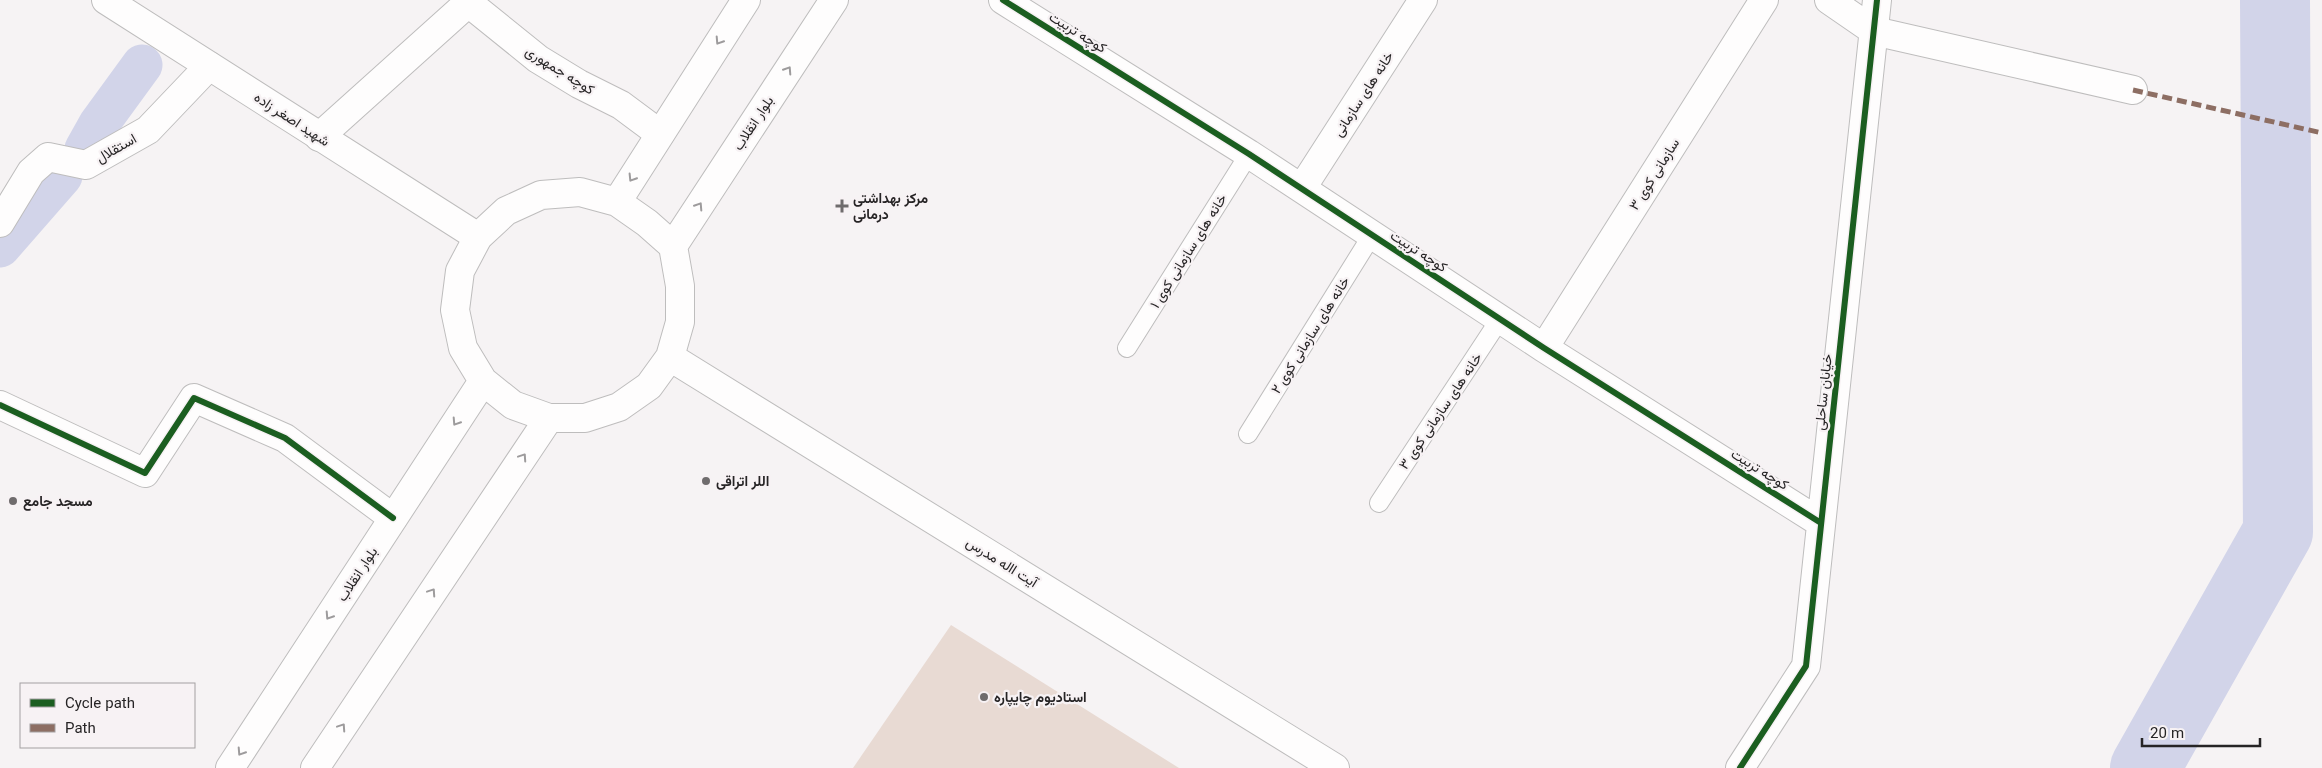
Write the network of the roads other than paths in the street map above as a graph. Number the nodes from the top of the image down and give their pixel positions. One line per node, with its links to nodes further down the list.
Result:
1 (106, 0): 10 (street, شهید اصغر زاده)
2 (746, 0): 14 (street, one-way to 14)
3 (834, 0): 22 (street, بلوار انقلاب, one-way to 3)
4 (1003, 0): 16 (street, کوچه تربیت)
5 (1424, 0): 17 (street, خانه های سازمانی)
6 (1764, 0): 25 (street, سازمانی کوی ۳)
7 (1829, 0): 11 (street)
8 (1877, 0): 11 (street, خیابان ساحلی)
9 (467, 1): 14 (street, کوچه جمهوری); 15 (street)
10 (134, 8): 12 (street, شهید اصغر زاده)
11 (1874, 31): 13 (street); 33 (street, خیابان ساحلی)
12 (209, 66): 15 (street, شهید اصغر زاده); 19 (street, استقلال)
13 (2133, 90)
14 (660, 134): 18 (street, one-way to 18)
15 (319, 137): 21 (street, شهید اصغر زاده)
16 (1249, 154): 17 (street, کوچه تربیت); 24 (lane, خانه های سازمانی کوی ۱)
17 (1302, 188): 20 (street, کوچه تربیت)
18 (617, 202): 21 (street); 22 (street)
19 (0, 223)
20 (1372, 235): 23 (street, کوچه تربیت); 30 (lane, خانه های سازمانی کوی ۲)
21 (478, 237): 27 (street)
22 (672, 246): 26 (street)
23 (1500, 319): 25 (street, کوچه تربیت); 31 (lane, خانه های سازمانی کوی ۳)
24 (1127, 348)
25 (1544, 348): 33 (street, کوچه تربیت)
26 (670, 357): 29 (street); 36 (street, آیت االه مدرس)
27 (483, 381): 29 (street); 32 (street, بلوار انقلاب, one-way to 32)
28 (0, 405): 32 (street)
29 (549, 418): 35 (street, one-way to 29)
30 (1248, 434)
31 (1379, 503)
32 (393, 518): 34 (street, بلوار انقلاب, one-way to 34)
33 (1821, 523): 37 (street, خیابان ساحلی)
34 (230, 768)
35 (315, 768)
36 (1335, 768)
37 (1740, 768)

